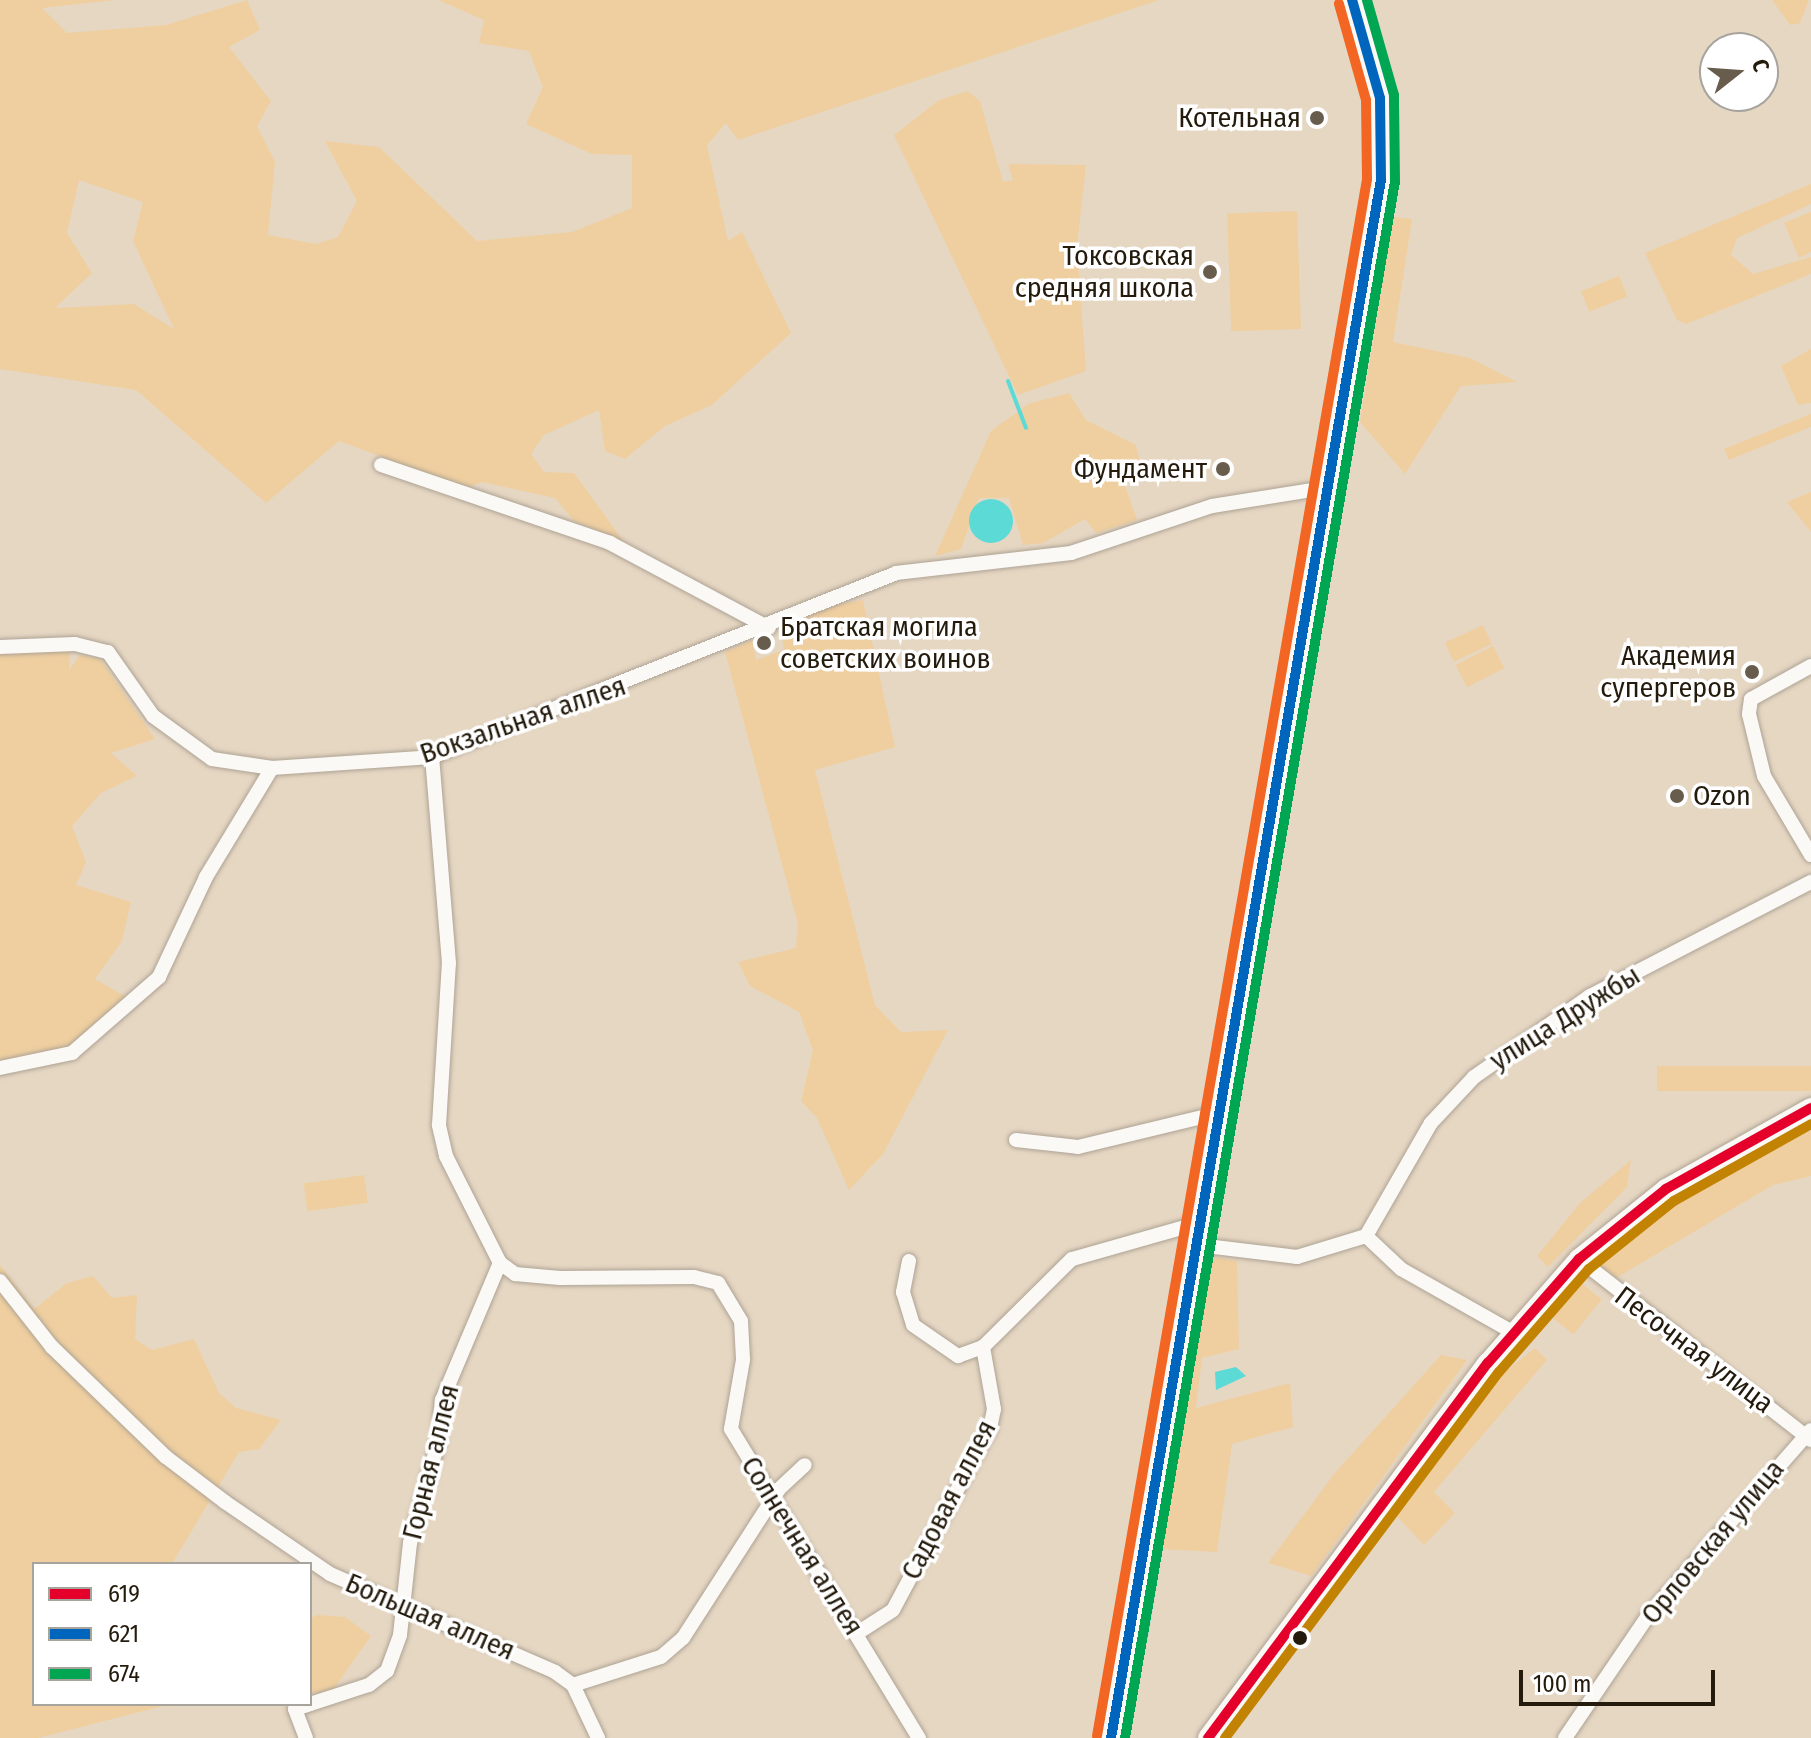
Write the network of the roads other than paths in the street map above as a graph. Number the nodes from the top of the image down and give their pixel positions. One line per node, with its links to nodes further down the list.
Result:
1 (1352, 0): 3 (main road)
2 (381, 465): 4 (street)
3 (1331, 487): 4 (street, Вокзальная аллея); 13 (main road)
4 (769, 628): 7 (street, Вокзальная аллея)
5 (0, 647): 8 (street, Вокзальная аллея)
6 (1811, 666): 9 (street)
7 (432, 757): 8 (street, Вокзальная аллея); 20 (street)
8 (272, 768): 11 (street)
9 (1811, 855)
10 (1811, 882): 16 (street, улица Дружбы)
11 (0, 1068)
12 (1811, 1108): 18 (main road)
13 (1223, 1112): 14 (street); 15 (main road)
14 (1016, 1140)
15 (1203, 1222): 17 (main road); 23 (street)
16 (1366, 1236): 17 (street); 22 (street)
17 (1198, 1245): 35 (main road)
18 (1579, 1259): 22 (main road); 24 (street, Песочная улица)
19 (909, 1261): 23 (street)
20 (500, 1263): 26 (street, Солнечная аллея); 27 (street, Горная аллея)
21 (0, 1281): 27 (street, Большая аллея)
22 (1514, 1333): 36 (main road)
23 (983, 1347): 28 (street, Садовая аллея)
24 (1809, 1435): 37 (street, Орловская улица)
25 (805, 1465): 26 (street)
26 (774, 1503): 28 (street, Солнечная аллея); 29 (street)
27 (405, 1602): 29 (street, Большая аллея); 30 (street, Горная аллея)
28 (859, 1632): 34 (street, Солнечная аллея)
29 (573, 1685): 33 (street)
30 (312, 1703)
31 (304, 1706): 32 (street, Горная аллея)
32 (306, 1738)
33 (598, 1738)
34 (919, 1738)
35 (1111, 1738)
36 (1208, 1738)
37 (1565, 1738)

